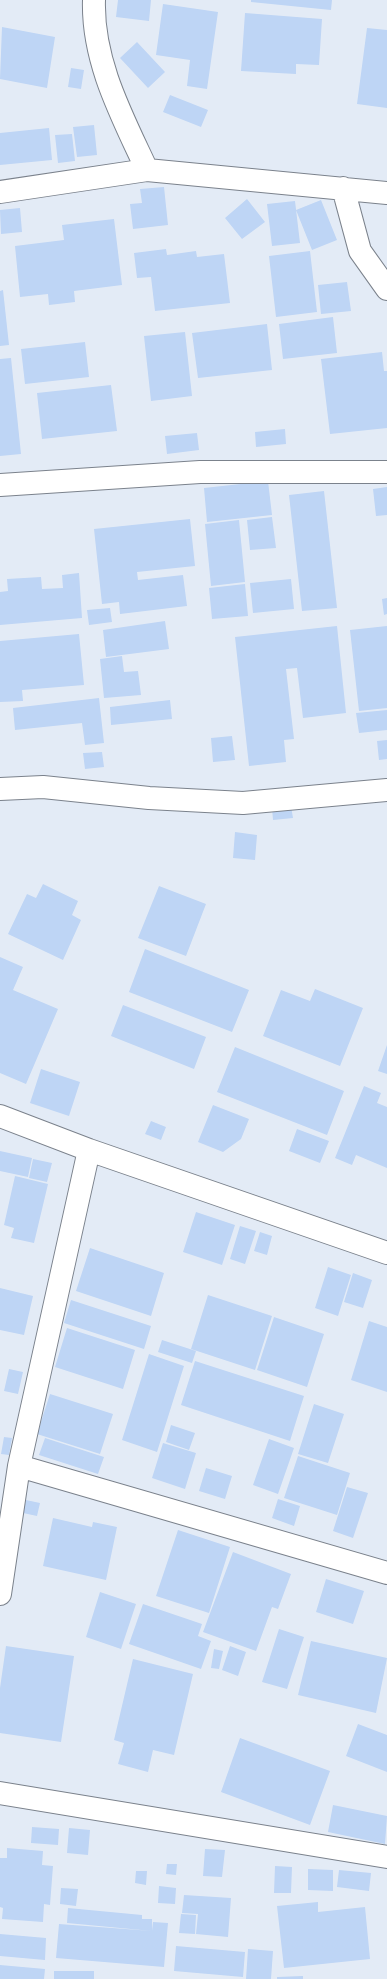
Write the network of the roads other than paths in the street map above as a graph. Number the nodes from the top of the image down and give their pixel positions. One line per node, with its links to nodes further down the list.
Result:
1 (94, 0): 2 (street)
2 (147, 170): 3 (street); 4 (street)
3 (343, 188): 5 (street); 6 (street)
4 (0, 192)
5 (387, 193)
6 (387, 289)
7 (387, 472): 8 (street)
8 (0, 485)
9 (0, 789): 10 (street)
10 (387, 790)
11 (0, 1116): 12 (street)
12 (89, 1150): 13 (street); 14 (street)
13 (387, 1253)
14 (19, 1466): 15 (street); 16 (street)
15 (387, 1573)
16 (0, 1594)
17 (0, 1793): 18 (street)
18 (387, 1857)

